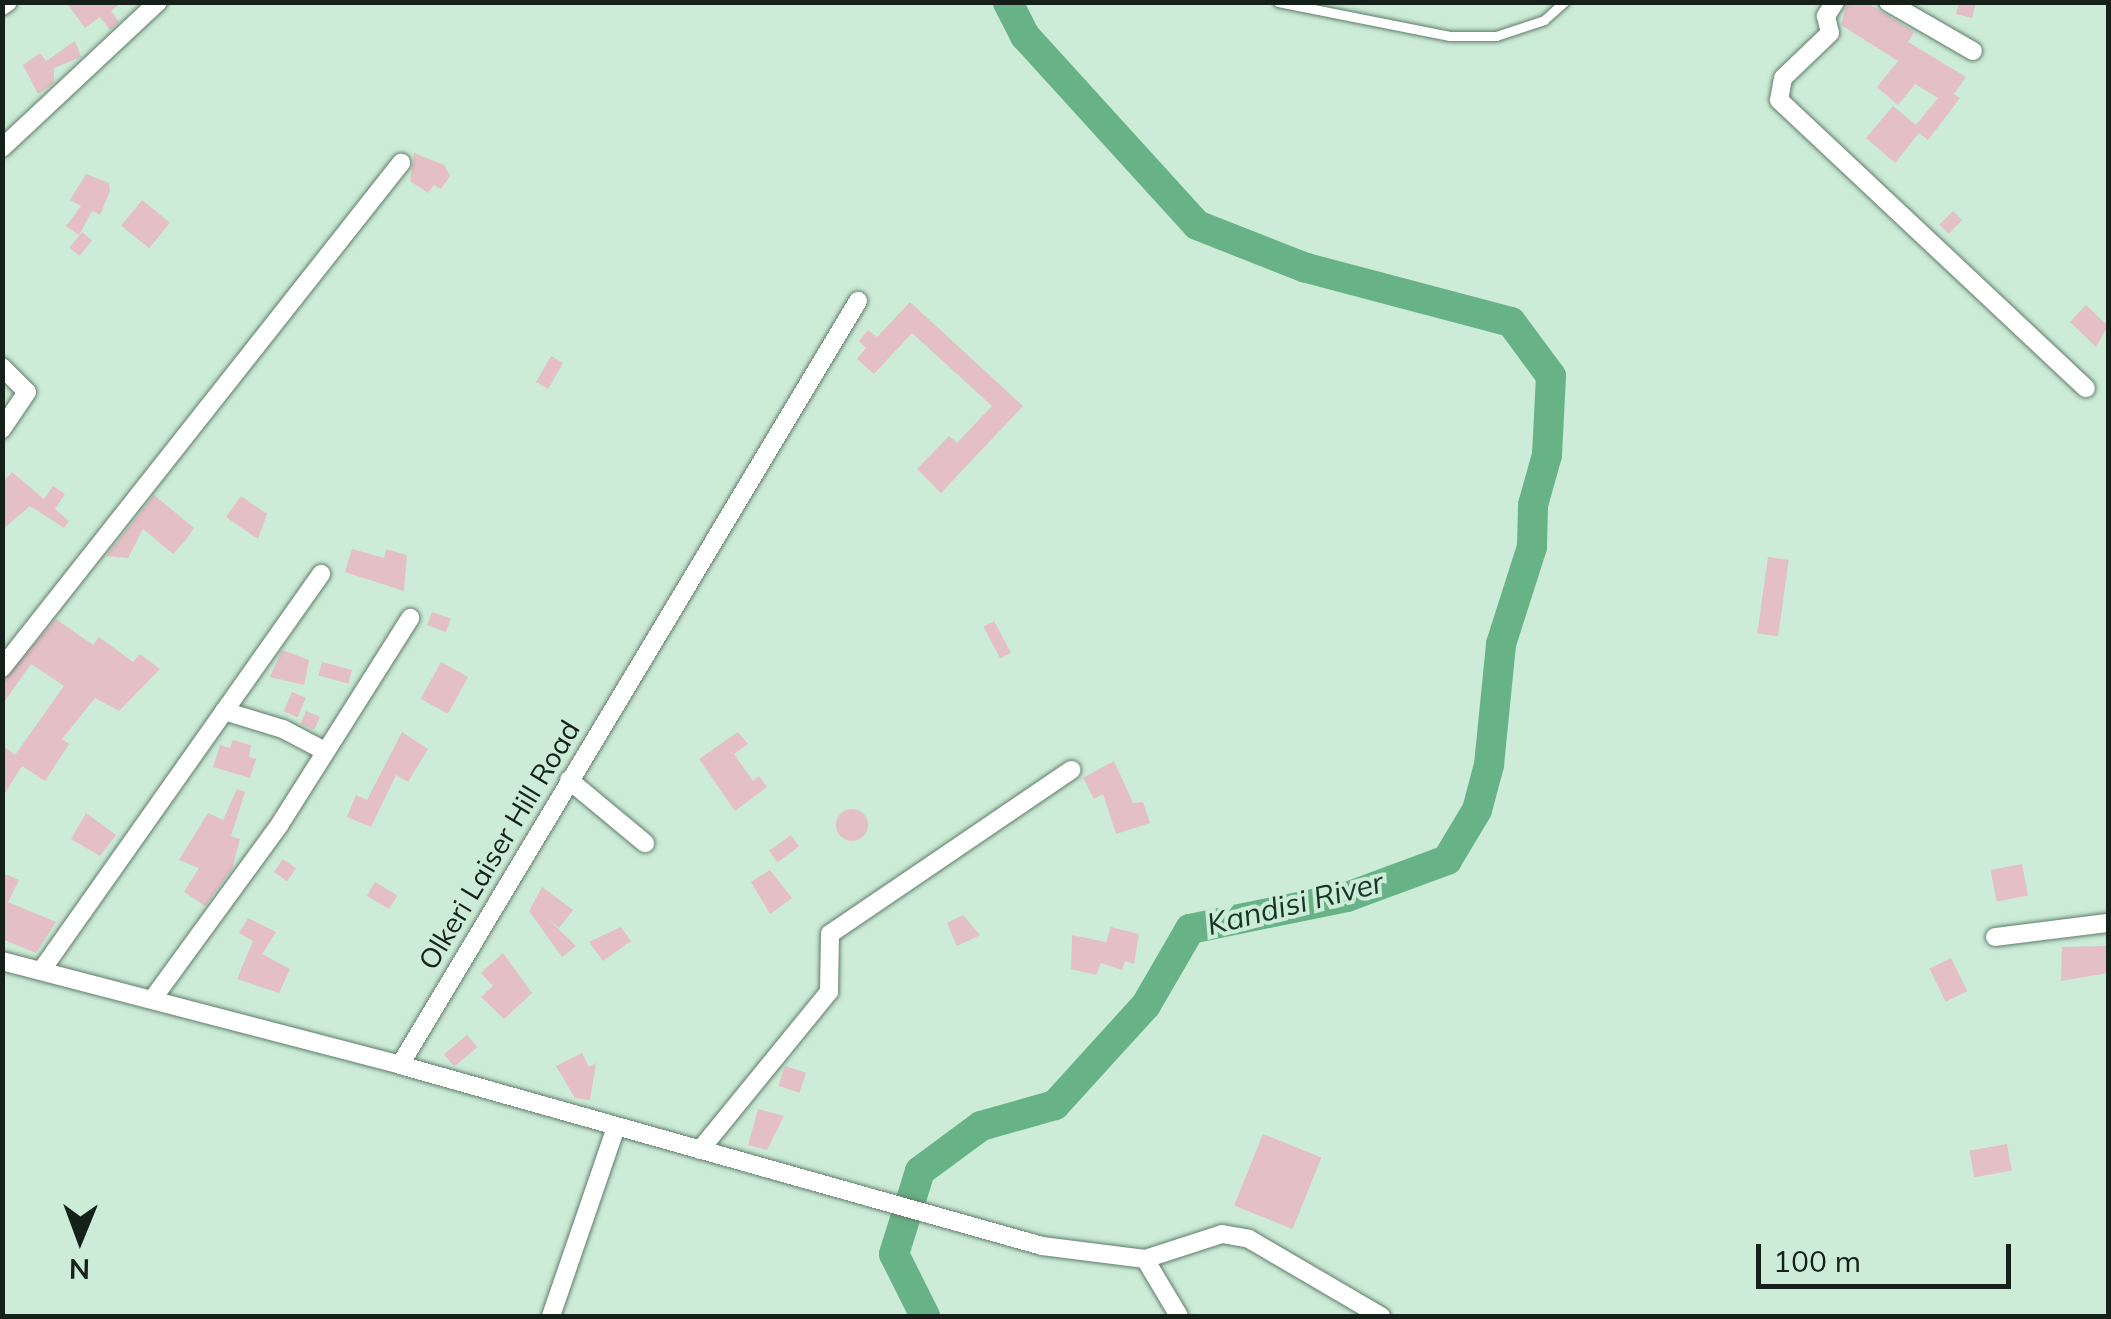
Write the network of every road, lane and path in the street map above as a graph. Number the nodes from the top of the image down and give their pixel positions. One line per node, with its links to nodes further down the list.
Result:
1 (158, 2): 7 (street)
2 (1278, 2): 3 (lane)
3 (1564, 2)
4 (1835, 2): 11 (street)
5 (1888, 2): 6 (street)
6 (1973, 51)
7 (2, 148)
8 (401, 163): 15 (street)
9 (858, 302): 19 (street, Olkeri Laiser Hill Road)
10 (2, 367): 12 (street)
11 (2086, 388)
12 (2, 428)
13 (321, 574): 16 (street)
14 (410, 618): 17 (street)
15 (2, 668)
16 (224, 711): 17 (street); 24 (street)
17 (323, 750): 25 (street)
18 (1071, 770): 28 (street)
19 (569, 780): 20 (street); 26 (street, Olkeri Laiser Hill Road)
20 (645, 843)
21 (2108, 923): 22 (street)
22 (1995, 937)
23 (2, 960): 24 (street)
24 (41, 971): 25 (street)
25 (154, 997): 26 (street)
26 (400, 1065): 27 (street)
27 (616, 1127): 28 (street); 30 (street)
28 (700, 1150): 29 (street)
29 (1144, 1259): 31 (street); 32 (street)
30 (552, 1316)
31 (1179, 1316)
32 (1381, 1316)

